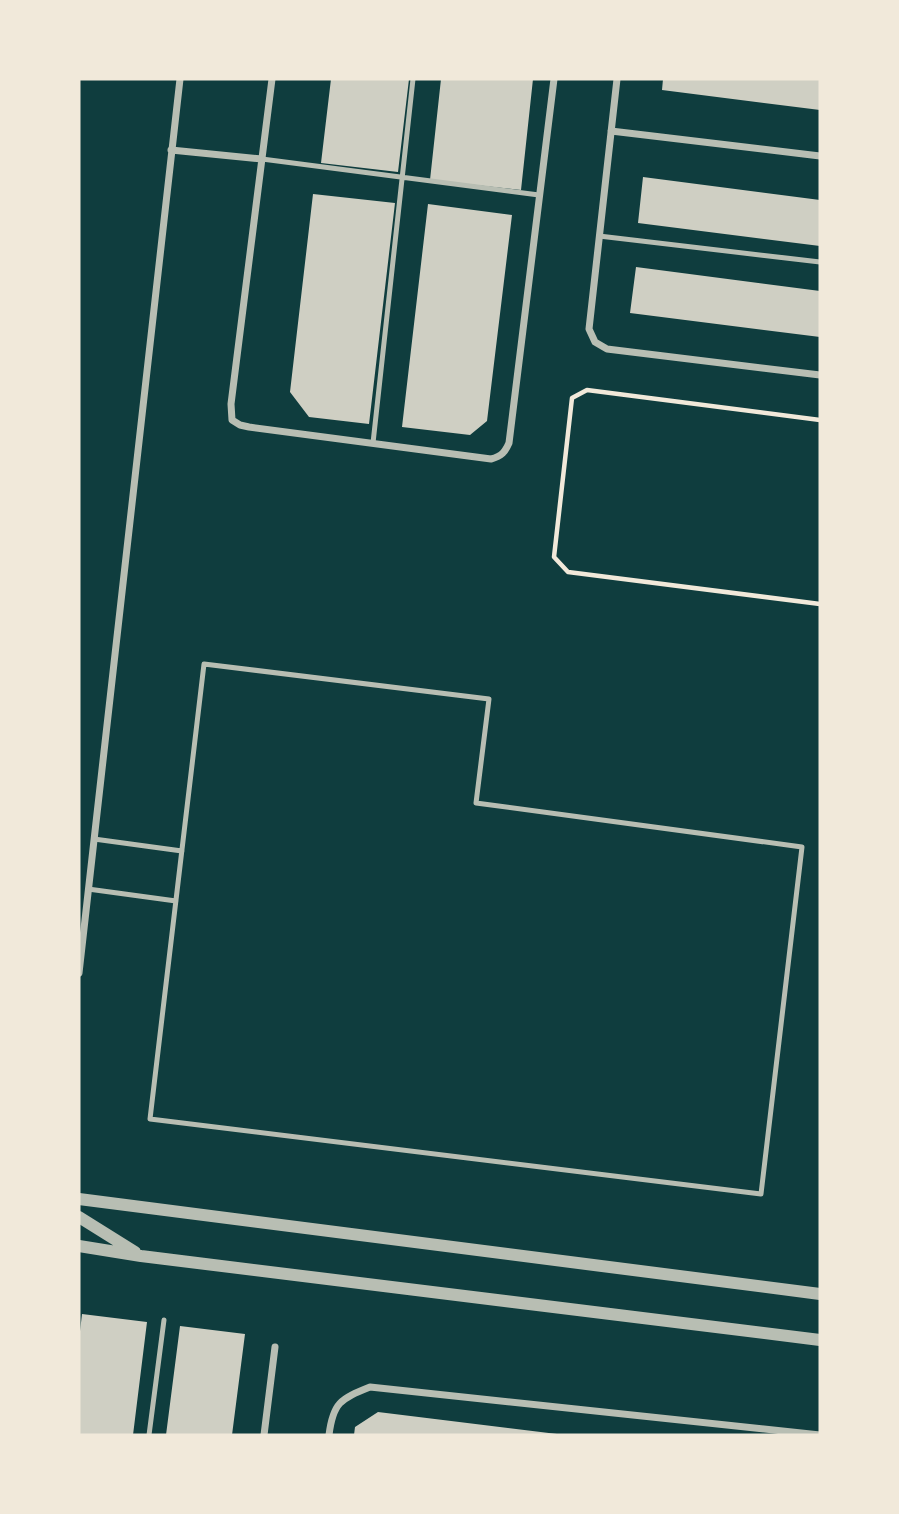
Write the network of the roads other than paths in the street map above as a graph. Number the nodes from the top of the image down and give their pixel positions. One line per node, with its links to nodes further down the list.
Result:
1 (180, 79): 7 (street)
2 (272, 79): 9 (street)
3 (413, 79): 10 (lane)
4 (554, 79): 11 (street)
5 (617, 79): 6 (street)
6 (611, 131): 8 (street); 12 (street)
7 (171, 150): 9 (street); 16 (street)
8 (820, 156)
9 (262, 159): 10 (lane); 15 (street)
10 (402, 178): 11 (lane); 15 (lane)
11 (539, 195): 15 (street)
12 (599, 236): 13 (lane); 14 (street)
13 (820, 262)
14 (820, 374)
15 (373, 443)
16 (94, 839): 17 (lane); 18 (street)
17 (182, 851): 19 (lane); 19 (lane)
18 (88, 889): 19 (lane); 20 (street)
19 (176, 901)
20 (79, 974)
21 (79, 1199): 25 (street)
22 (79, 1217): 24 (street)
23 (79, 1246): 24 (street)
24 (141, 1256): 27 (street)
25 (820, 1294)
26 (164, 1320): 30 (lane)
27 (820, 1340)
28 (275, 1347): 31 (street)
29 (757, 1432): 32 (street); 33 (street)
30 (149, 1435)
31 (264, 1435)
32 (329, 1435)
33 (820, 1435)

